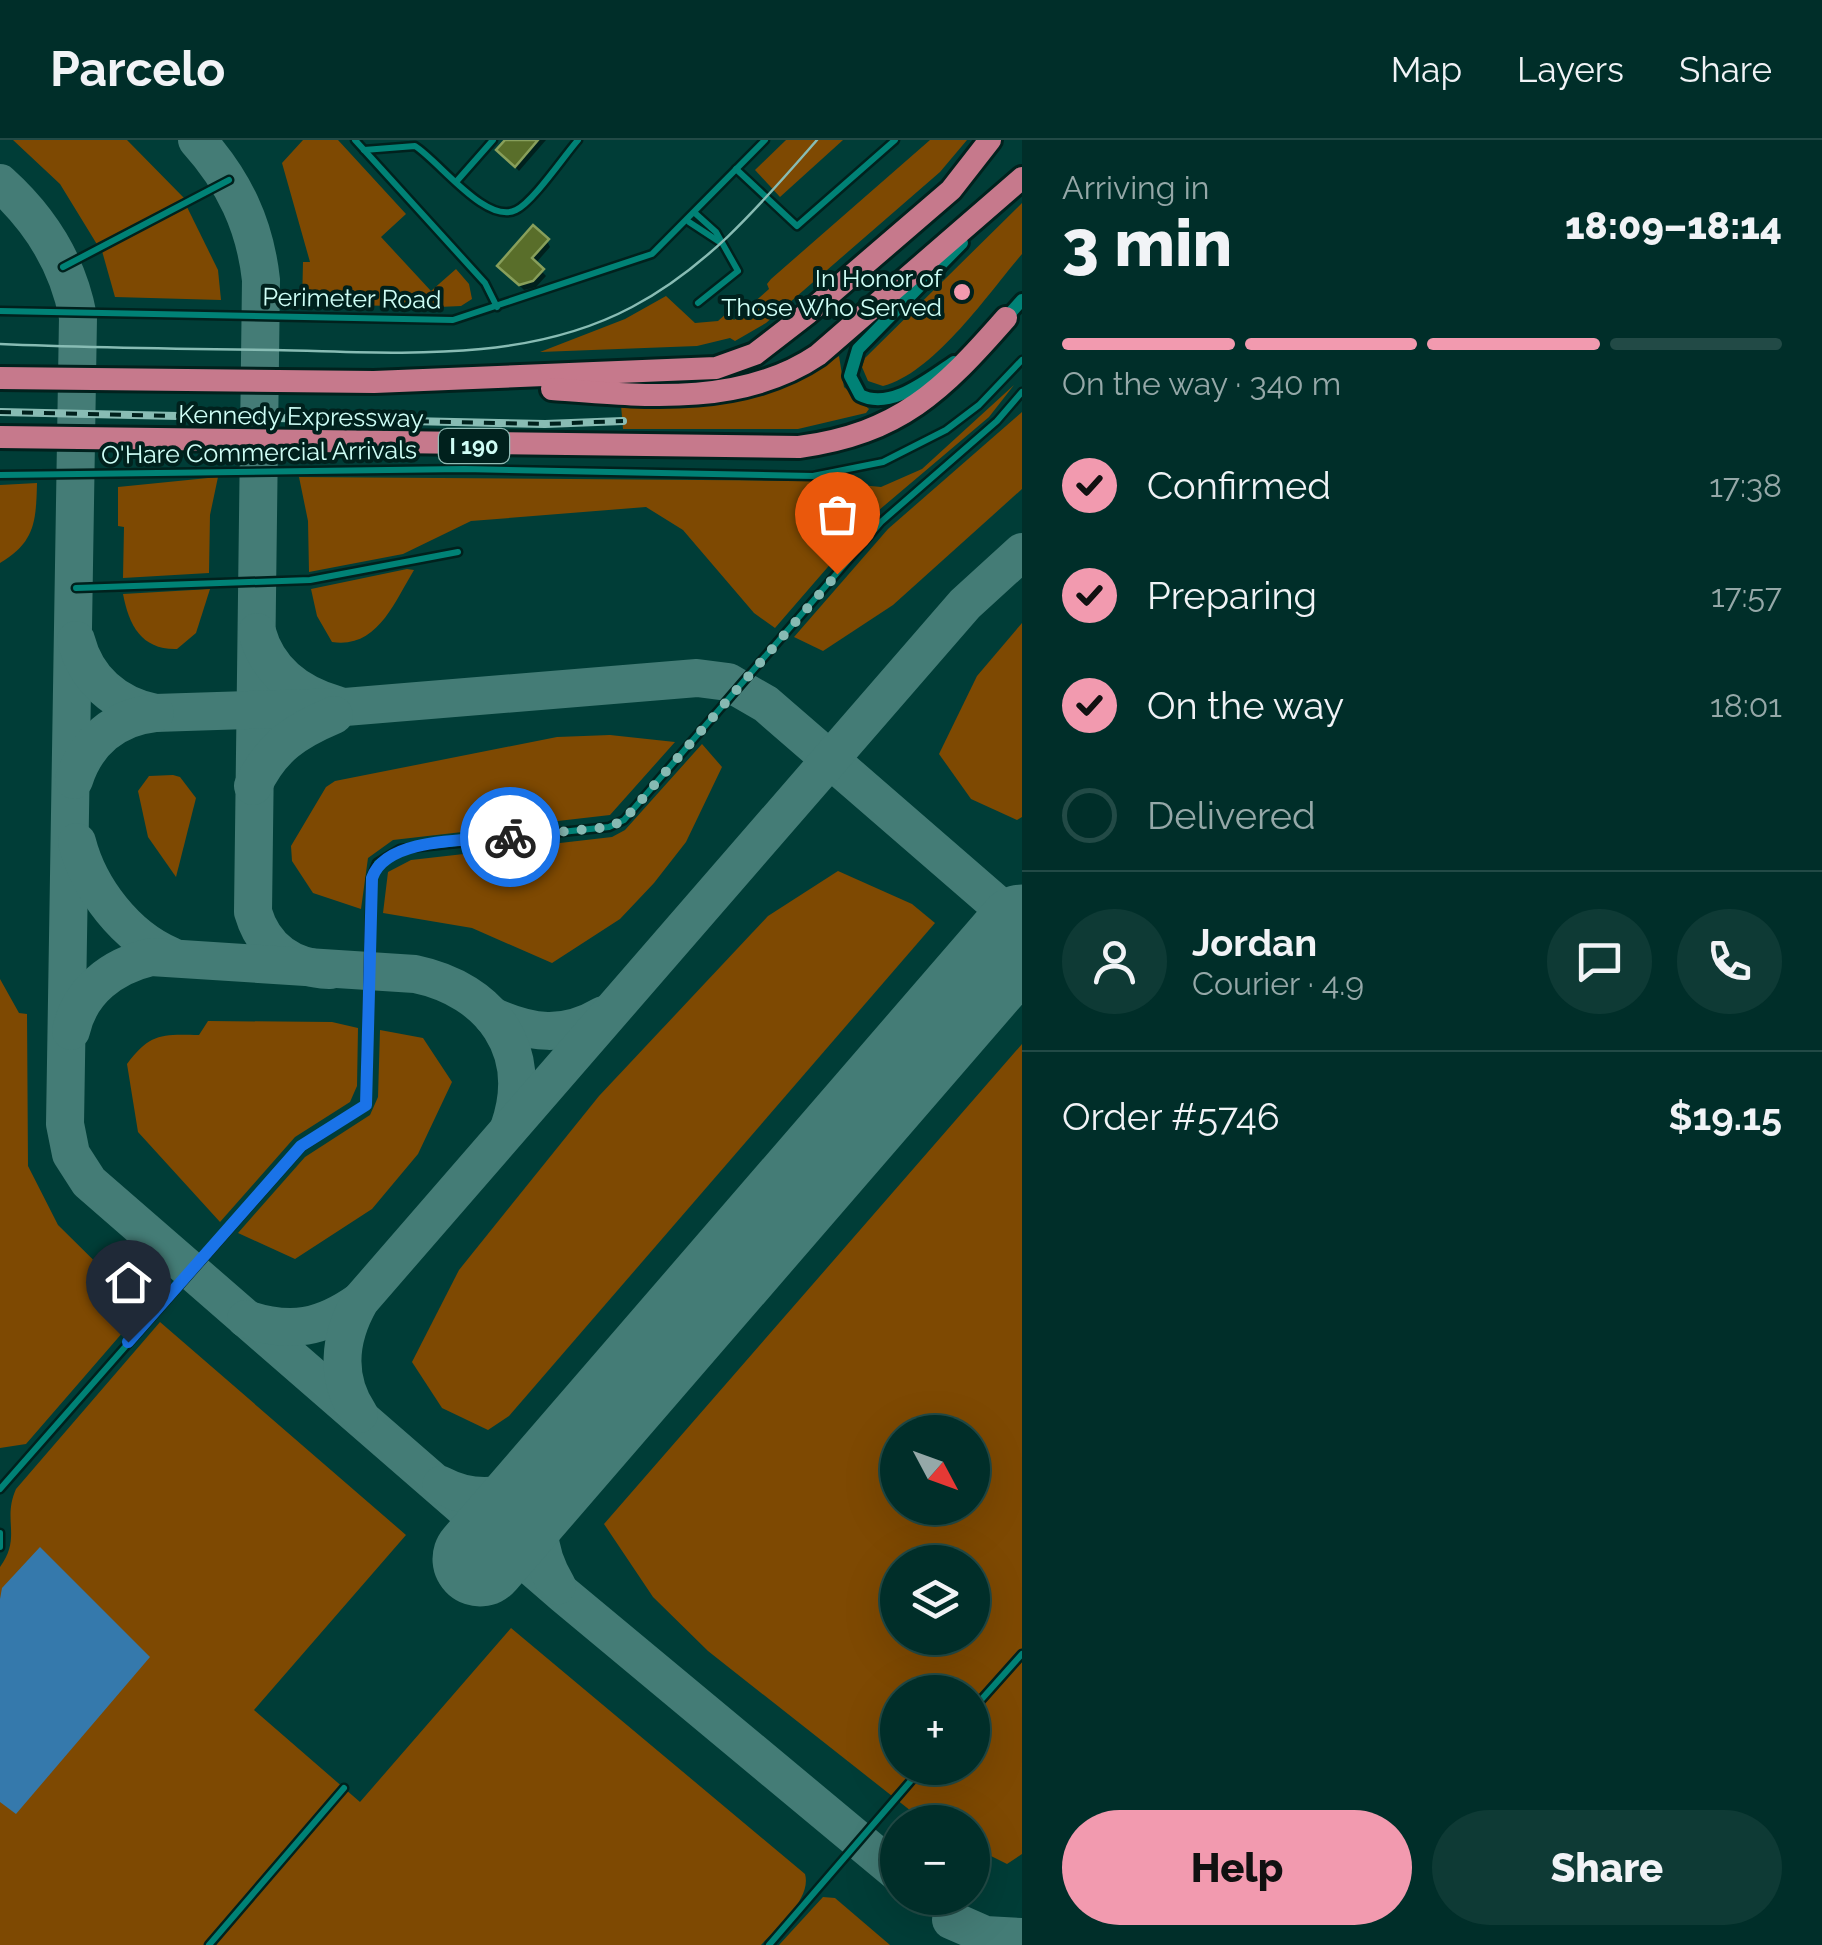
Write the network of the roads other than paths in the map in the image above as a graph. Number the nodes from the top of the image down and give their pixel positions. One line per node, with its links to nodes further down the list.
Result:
1 (355, 140): 7 (lane)
2 (493, 140): 11 (lane)
3 (578, 140): 11 (lane)
4 (766, 140): 8 (lane, Perimeter Road)
5 (895, 140): 8 (lane)
6 (990, 140): 23 (highway)
7 (364, 150): 11 (lane); 18 (lane)
8 (736, 169): 12 (lane, Perimeter Road)
9 (1022, 178): 20 (street); 23 (highway)
10 (229, 180): 15 (lane)
11 (456, 182)
12 (696, 214): 13 (lane, Perimeter Road); 14 (lane)
13 (688, 222): 14 (lane); 18 (lane, Perimeter Road)
14 (718, 241): 17 (lane)
15 (63, 266)
16 (1022, 300): 20 (street)
17 (698, 303)
18 (497, 307): 19 (lane, Perimeter Road)
19 (0, 312)
20 (1006, 318): 26 (highway, Kennedy Expressway / I 190)
21 (1022, 357): 28 (lane, O'Hare Commercial Arrivals)
22 (0, 378): 23 (highway, Kennedy Expressway)
23 (444, 380)
24 (1022, 392): 31 (lane)
25 (0, 437): 26 (highway, Kennedy Expressway / I 190)
26 (167, 441): 27 (highway)
27 (0, 450)
28 (0, 475)
29 (458, 552): 30 (lane)
30 (76, 588)
31 (0, 1489)
32 (0, 1533): 33 (lane)
33 (0, 1548)
34 (1022, 1654): 35 (lane)
35 (990, 1690)
36 (907, 1785): 39 (lane)
37 (344, 1788): 38 (lane)
38 (209, 1945)
39 (769, 1945)

